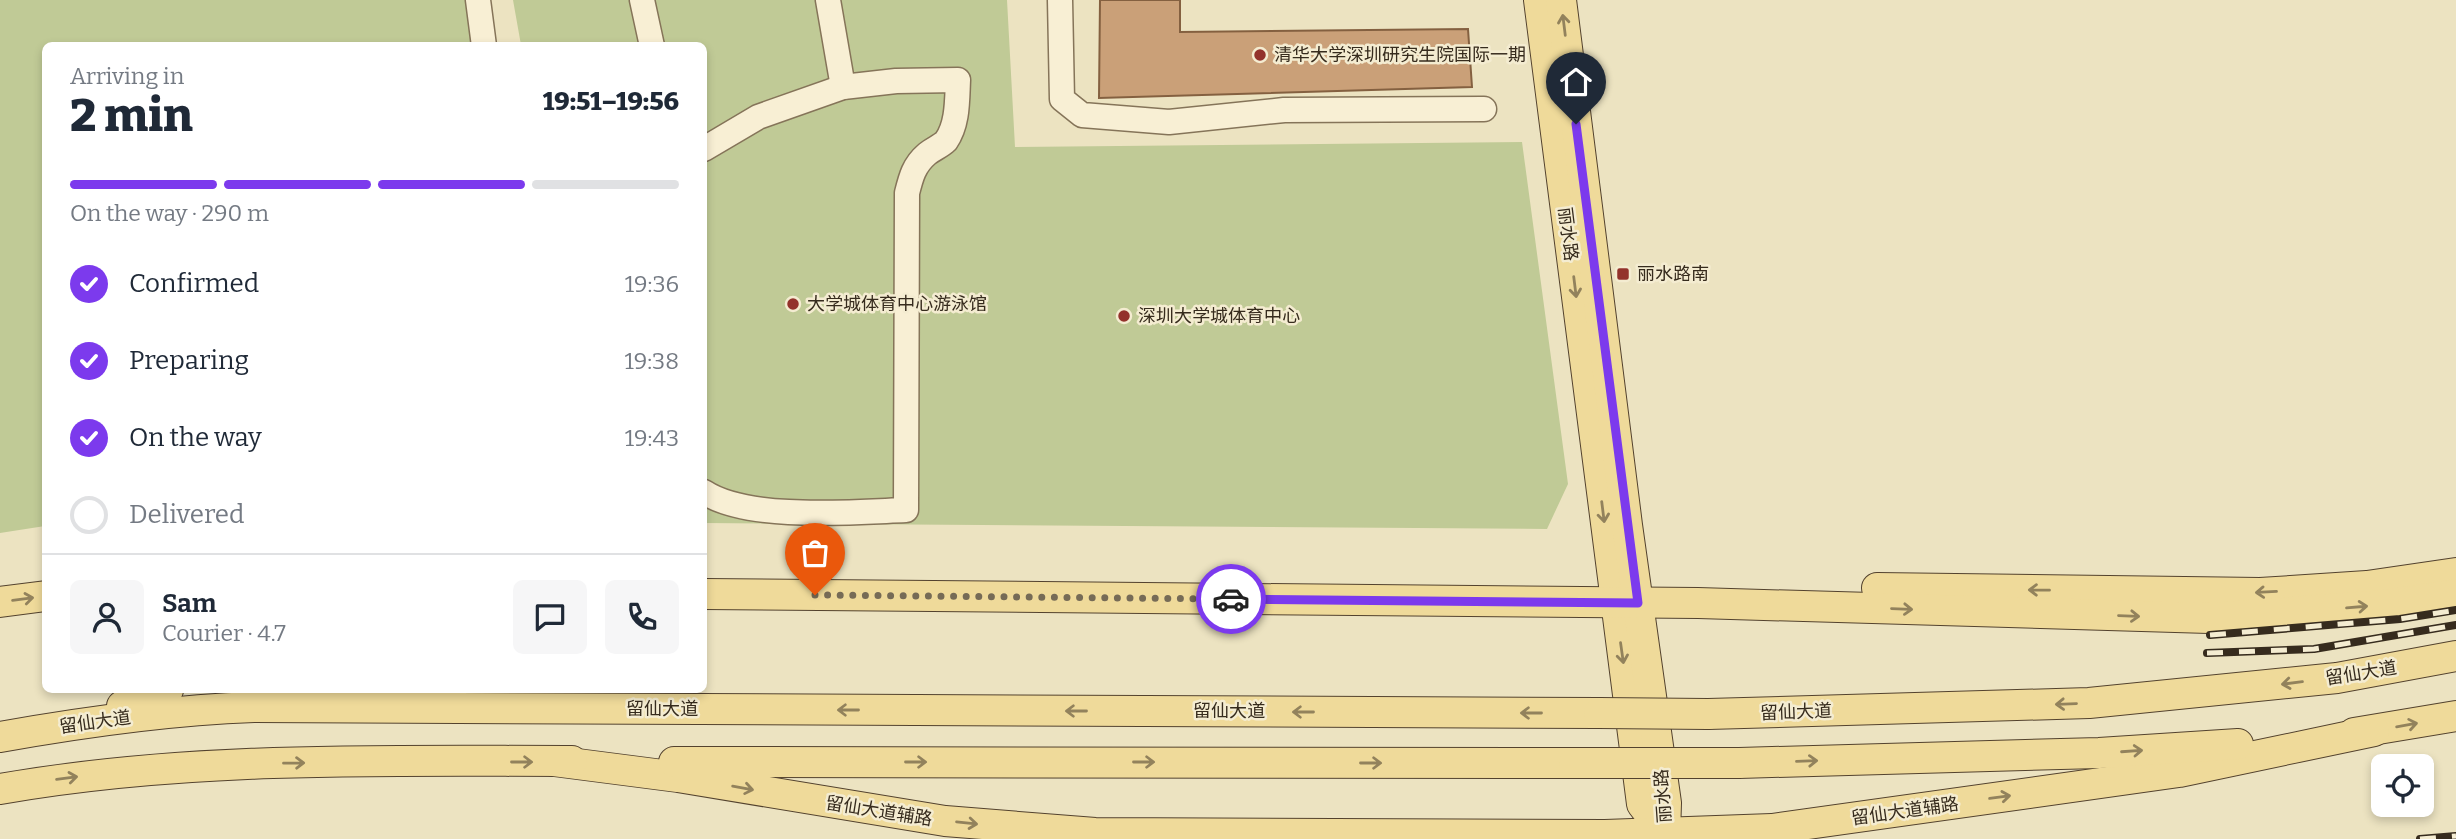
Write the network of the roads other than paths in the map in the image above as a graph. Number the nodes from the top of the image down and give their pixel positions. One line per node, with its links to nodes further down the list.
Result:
1 (478, 0): 7 (street)
2 (642, 0): 8 (street)
3 (828, 0): 9 (street)
4 (1060, 0): 10 (street)
5 (1539, 0): 18 (main road, 丽水路, one-way to 18)
6 (1561, 0): 18 (main road, 丽水路, one-way to 6)
7 (483, 42)
8 (651, 42)
9 (844, 87): 11 (street); 12 (street)
10 (1484, 109)
11 (707, 147)
12 (707, 494)
13 (2456, 573): 18 (main road, one-way to 18)
14 (707, 575): 18 (main road)
15 (42, 576): 16 (main road)
16 (0, 581)
17 (707, 594): 18 (main road)
18 (1625, 594): 19 (main road, one-way to 19); 30 (main road, 丽水路)
19 (2456, 594)
20 (42, 597): 21 (main road, one-way to 20)
21 (0, 602)
22 (2456, 656): 25 (main road, 留仙大道, one-way to 25, bridge)
23 (159, 693): 25 (main road)
24 (2456, 716): 26 (main road, one-way to 24)
25 (68, 724): 27 (main road, 留仙大道)
26 (2374, 731): 28 (main road, one-way to 26, bridge); 30 (main road, 留仙大道辅路, one-way to 26)
27 (0, 737)
28 (554, 761): 29 (main road, one-way to 28); 30 (main road, 留仙大道辅路, one-way to 30)
29 (0, 789)
30 (1665, 834)

